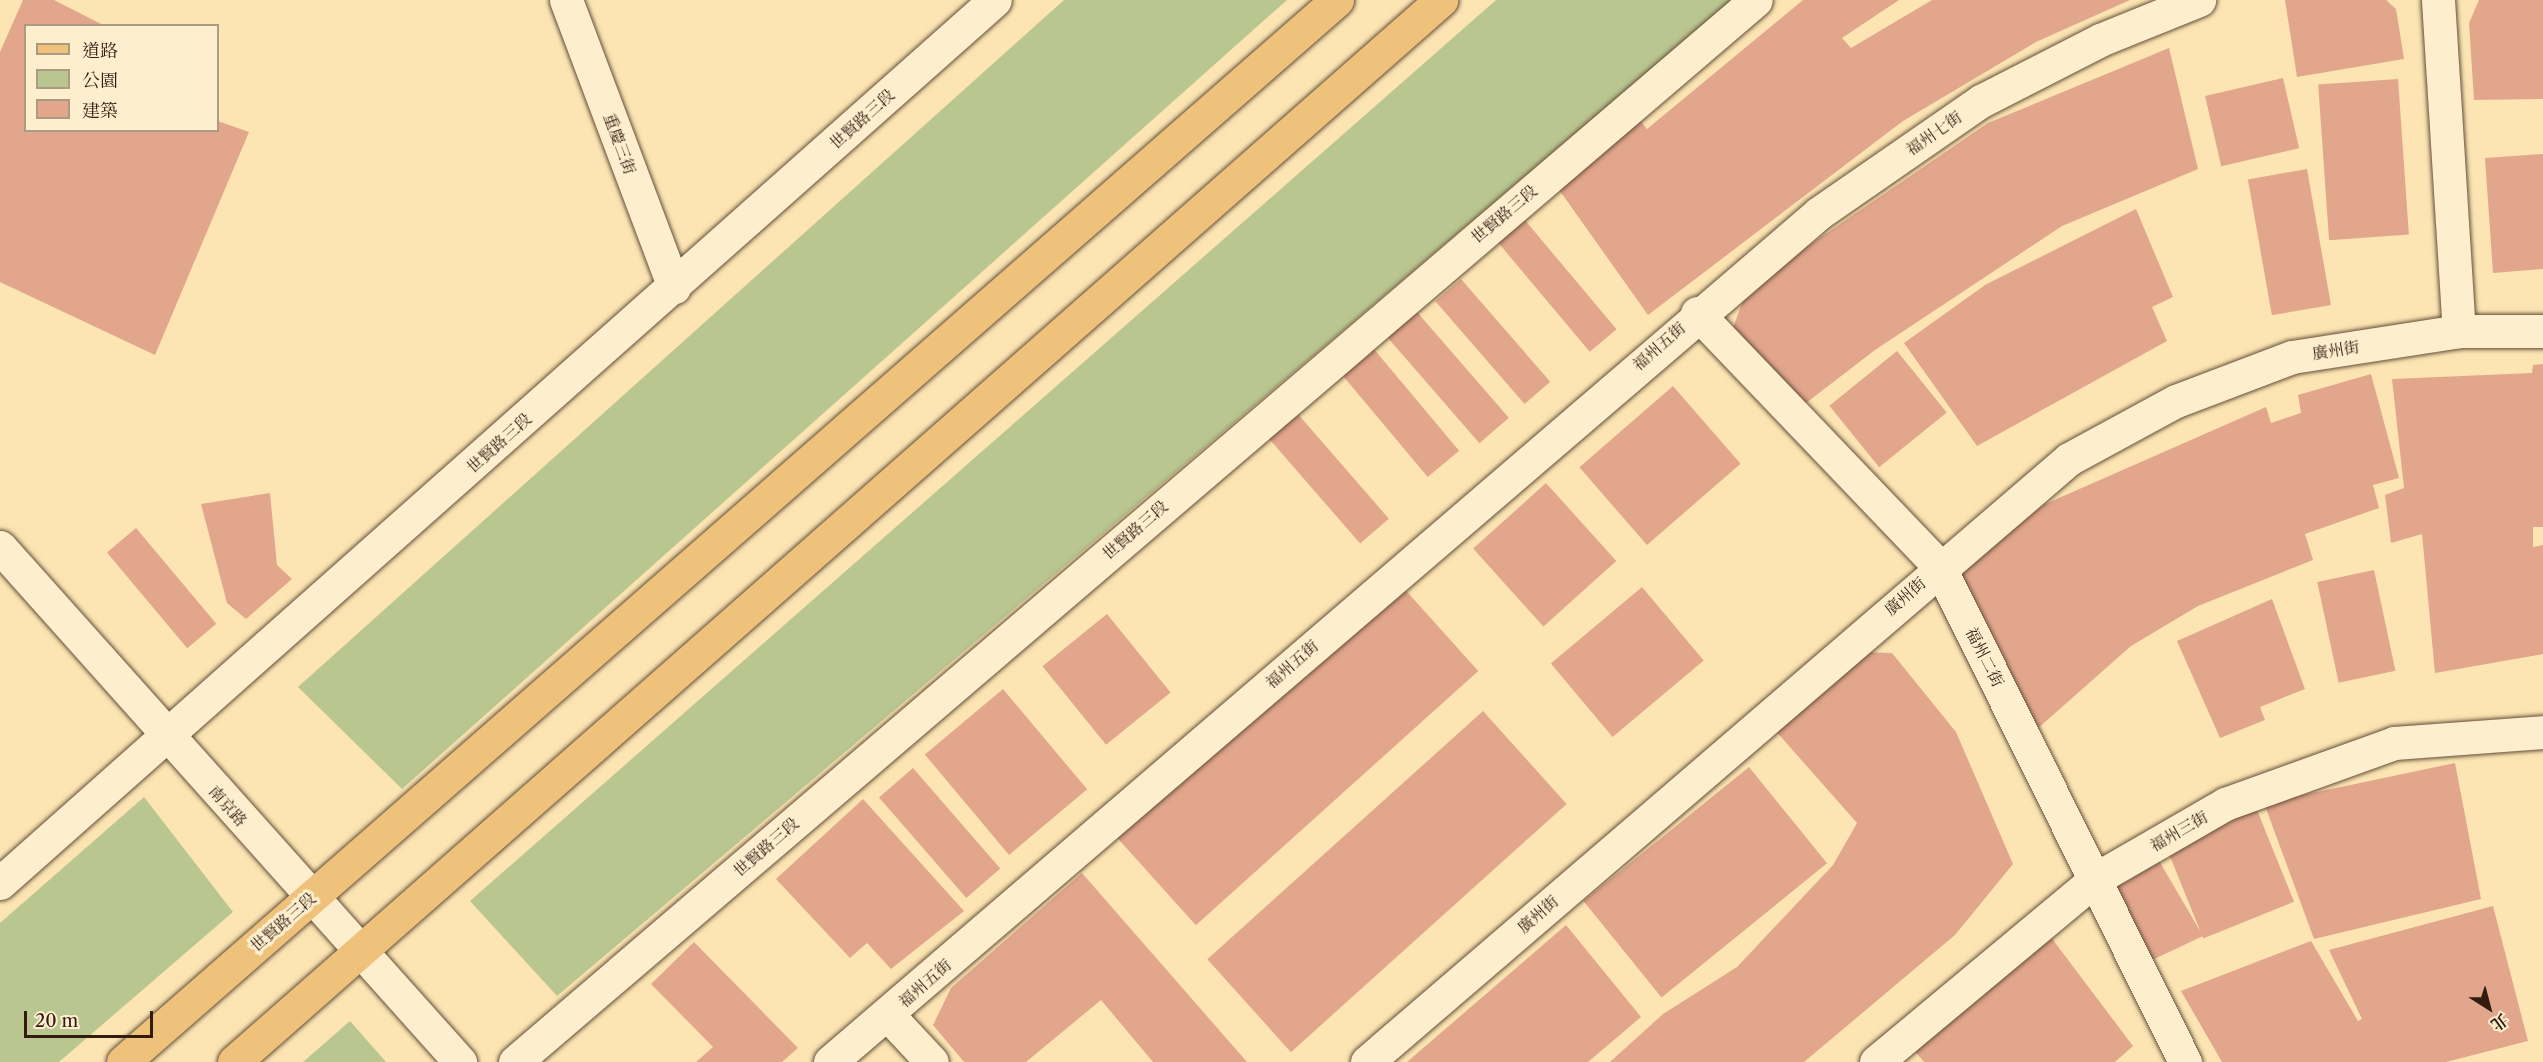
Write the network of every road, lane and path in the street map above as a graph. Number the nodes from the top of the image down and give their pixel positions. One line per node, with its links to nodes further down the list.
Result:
1 (566, 0): 8 (street, 重慶三街)
2 (995, 0): 8 (street, 世賢路三段)
3 (1337, 0): 18 (main road, 世賢路三段)
4 (1441, 0): 19 (main road)
5 (1756, 0): 24 (street, 世賢路三段)
6 (2199, 0): 9 (street, 福州七街)
7 (2438, 0): 10 (street)
8 (674, 287): 15 (street, 世賢路三段)
9 (1697, 314): 13 (street, 福州二街); 20 (street, 福州五街)
10 (2459, 331): 11 (street, 廣州街); 13 (street, 廣州街)
11 (2543, 331)
12 (0, 547): 15 (street, 南京路)
13 (1939, 566): 16 (street, 福州二街); 27 (street, 廣州街)
14 (2543, 732): 16 (street, 福州三街)
15 (167, 737): 17 (street, 世賢路三段); 18 (street, 南京路)
16 (2097, 879): 28 (street, 福州三街); 29 (street, 福州二街)
17 (0, 883)
18 (311, 897): 19 (street, 南京路); 21 (main road, 世賢路三段)
19 (359, 950): 22 (main road); 23 (street, 南京路)
20 (888, 1015): 25 (street, 福州五街); 26 (street, 福州五街)
21 (123, 1062)
22 (234, 1062)
23 (460, 1062)
24 (515, 1062)
25 (830, 1062)
26 (932, 1062)
27 (1367, 1062)
28 (1876, 1062)
29 (2185, 1062)

